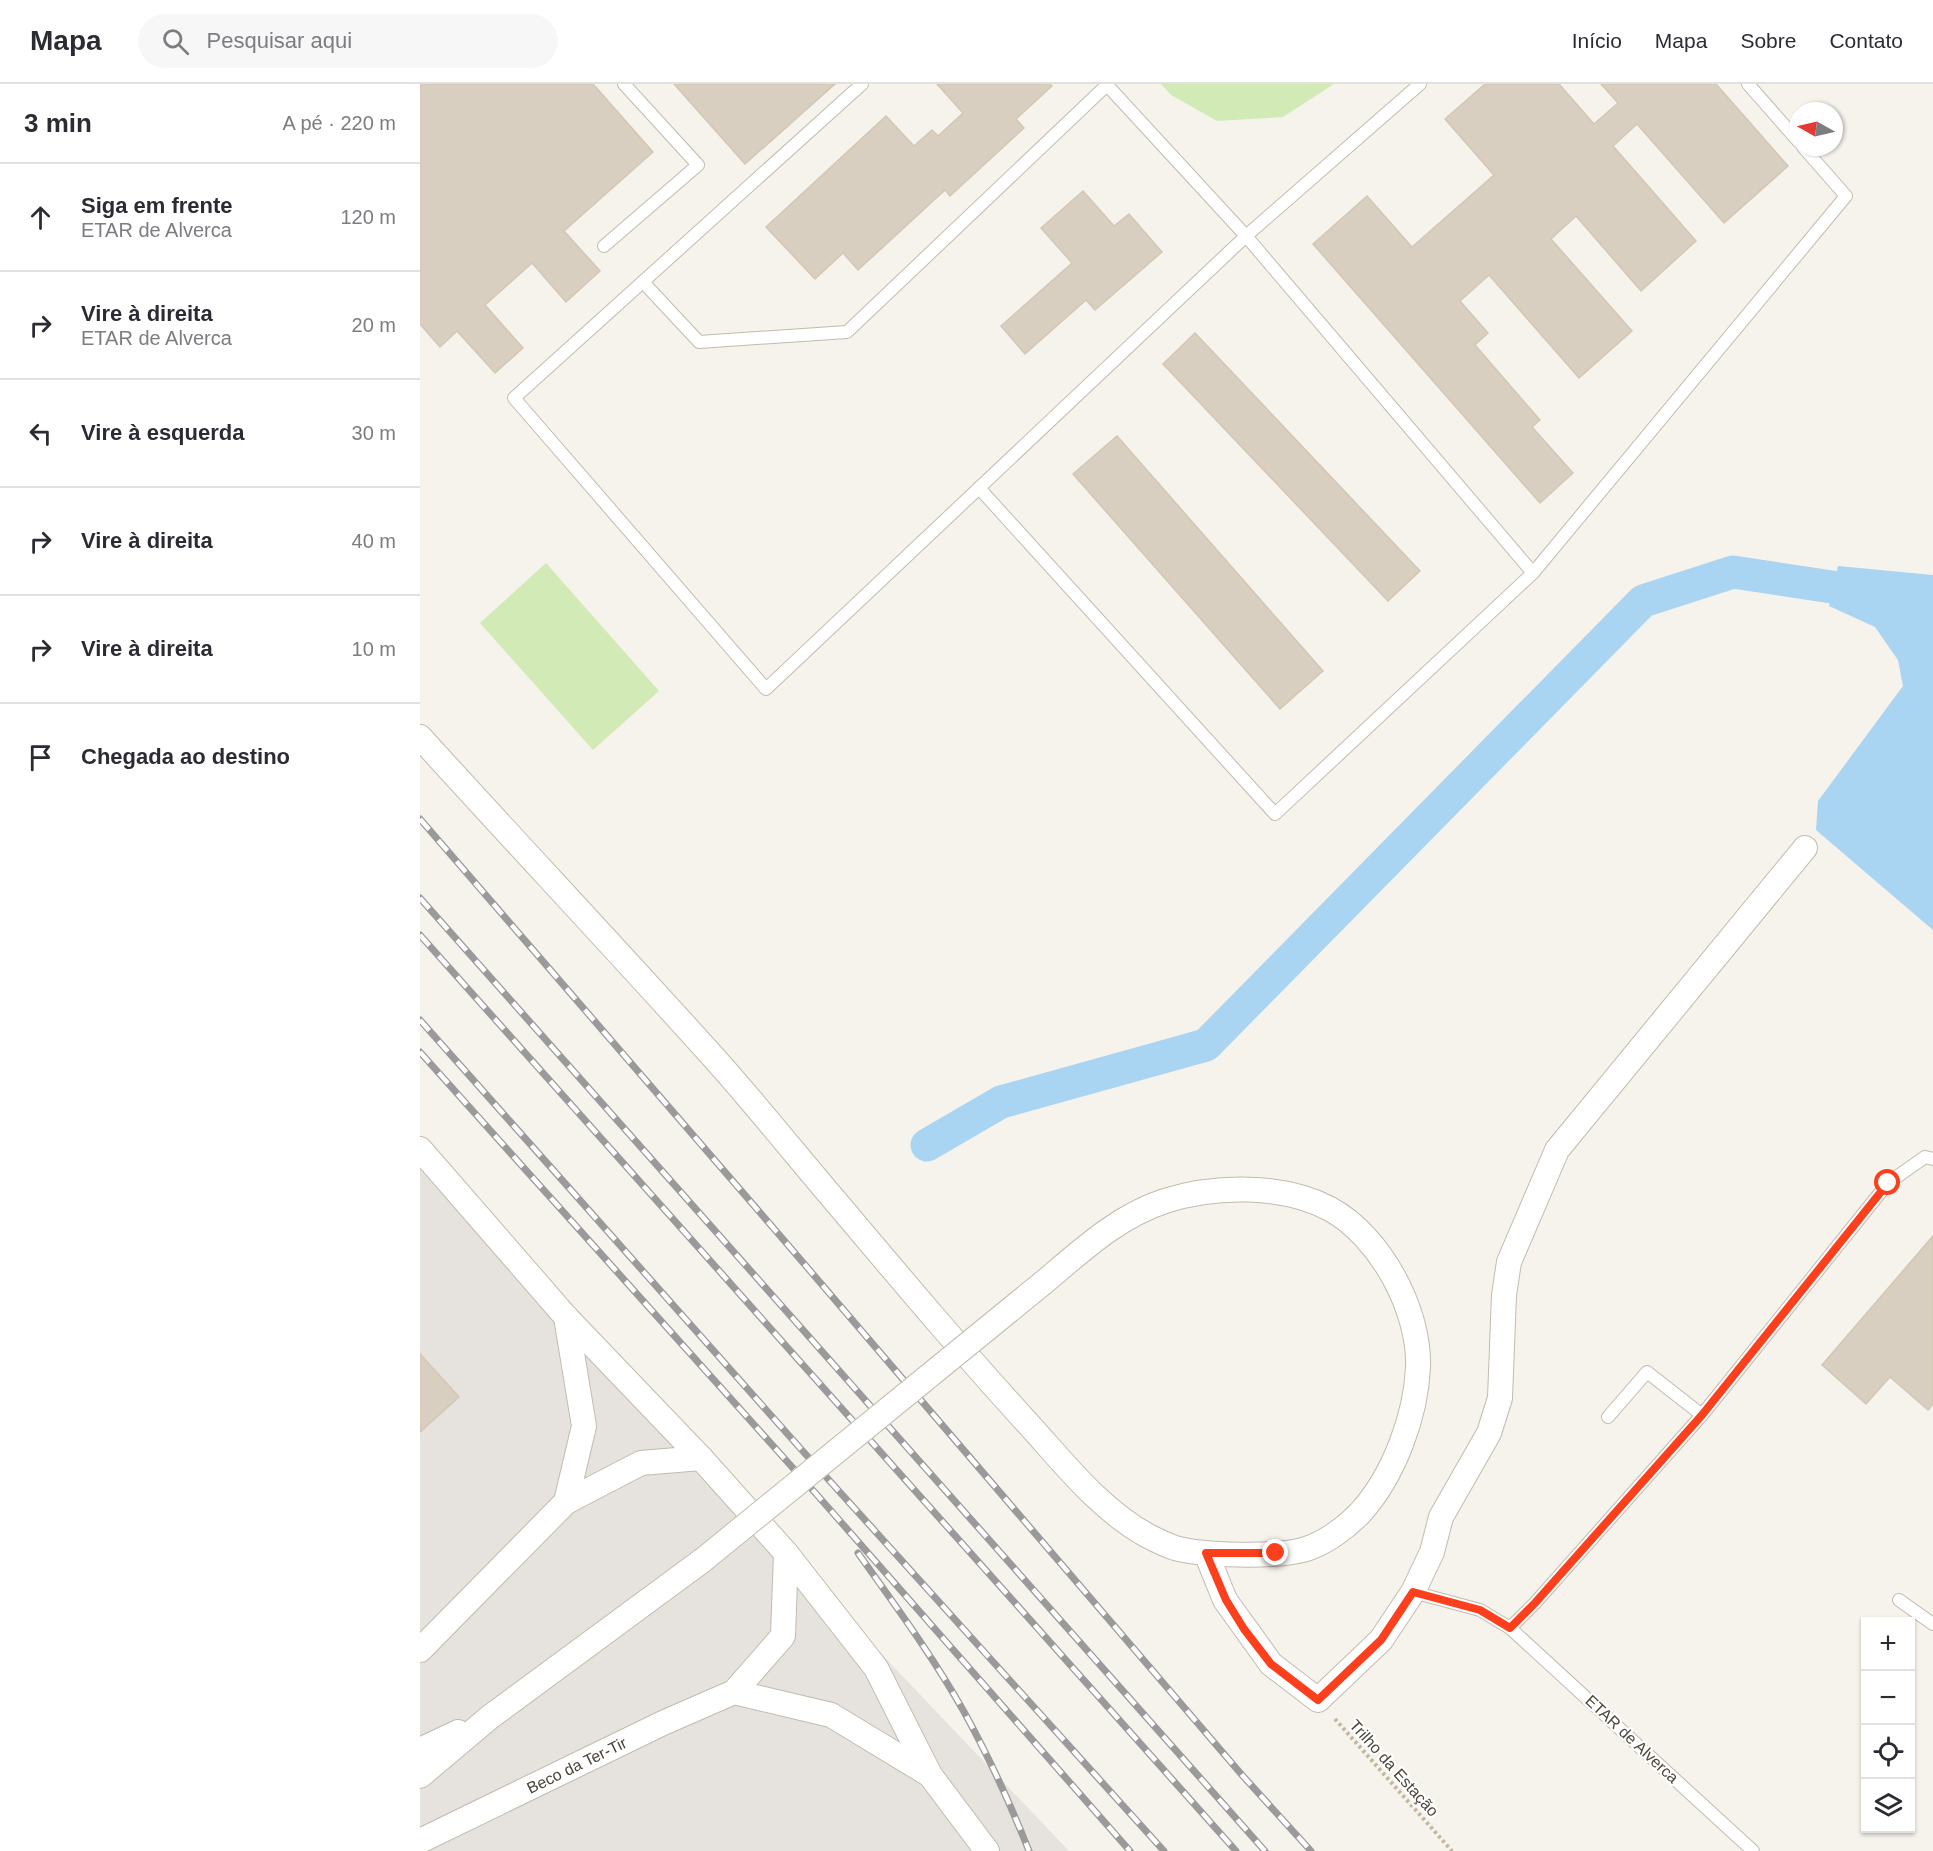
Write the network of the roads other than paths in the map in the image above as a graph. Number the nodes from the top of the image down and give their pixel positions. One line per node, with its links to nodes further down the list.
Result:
1 (624, 84): 9 (lane)
2 (862, 84): 10 (lane)
3 (1106, 84): 8 (lane); 10 (lane)
4 (1420, 84): 8 (lane)
5 (1748, 84): 6 (lane)
6 (1789, 131)
7 (1811, 156): 12 (lane)
8 (1246, 236): 11 (lane); 12 (lane)
9 (604, 246)
10 (643, 282): 11 (lane)
11 (979, 488): 12 (lane)
12 (1533, 573)
13 (420, 737): 23 (street)
14 (1805, 848): 24 (street)
15 (420, 1149): 17 (street)
16 (1933, 1159): 18 (lane)
17 (566, 1317): 20 (street); 21 (street)
18 (1702, 1415): 19 (lane); 27 (lane)
19 (1608, 1417)
20 (701, 1458): 21 (street); 22 (street)
21 (566, 1502): 28 (street)
22 (786, 1553): 29 (street, Beco da Ter-Tir); 32 (street)
23 (1206, 1553): 24 (street); 30 (street, bridge)
24 (1413, 1592): 27 (lane, ETAR de Alverca)
25 (1899, 1600): 26 (lane)
26 (1933, 1624)
27 (1510, 1628): 36 (lane, ETAR de Alverca)
28 (420, 1650)
29 (734, 1692): 32 (street); 34 (street, Beco da Ter-Tir)
30 (490, 1717): 31 (street); 33 (street)
31 (420, 1750)
32 (930, 1775): 35 (street)
33 (420, 1776)
34 (420, 1841)
35 (987, 1851)
36 (1754, 1851)

